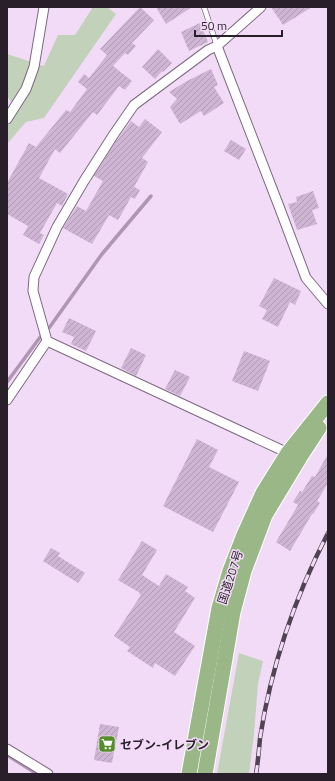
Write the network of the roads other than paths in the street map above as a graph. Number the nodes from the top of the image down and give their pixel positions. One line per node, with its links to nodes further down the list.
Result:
1 (44, 7): 5 (street)
2 (204, 7): 4 (lane)
3 (261, 7): 4 (street)
4 (217, 46): 6 (street); 7 (street)
5 (7, 119)
6 (328, 304)
7 (47, 341): 8 (street); 11 (street)
8 (7, 400)
9 (328, 403): 11 (highway, 国道207号)
10 (328, 414): 15 (highway, 国道207号)
11 (288, 453): 14 (highway, 国道207号)
12 (7, 749): 13 (street)
13 (48, 774)
14 (189, 774)
15 (205, 774)

